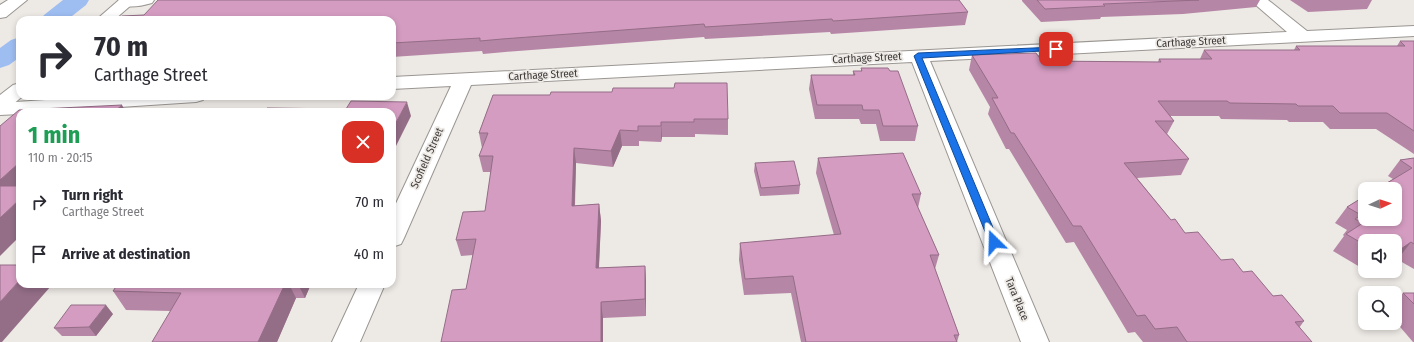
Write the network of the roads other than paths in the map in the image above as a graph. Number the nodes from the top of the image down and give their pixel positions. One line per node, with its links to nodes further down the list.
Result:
1 (19, 0): 5 (street)
2 (146, 0): 4 (street)
3 (1258, 0): 8 (street)
4 (128, 1): 6 (street)
5 (0, 12)
6 (109, 16)
7 (1414, 31): 8 (street, Carthage Street)
8 (1303, 37): 9 (street, Carthage Street)
9 (918, 56): 10 (street, Carthage Street); 19 (street, Tara Place)
10 (464, 79): 11 (street, Carthage Street); 16 (street, Scofield Street)
11 (396, 83)
12 (16, 92): 14 (street)
13 (136, 100): 15 (street)
14 (0, 105)
15 (0, 109)
16 (396, 229)
17 (370, 288): 18 (street)
18 (346, 342)
19 (1035, 342)

